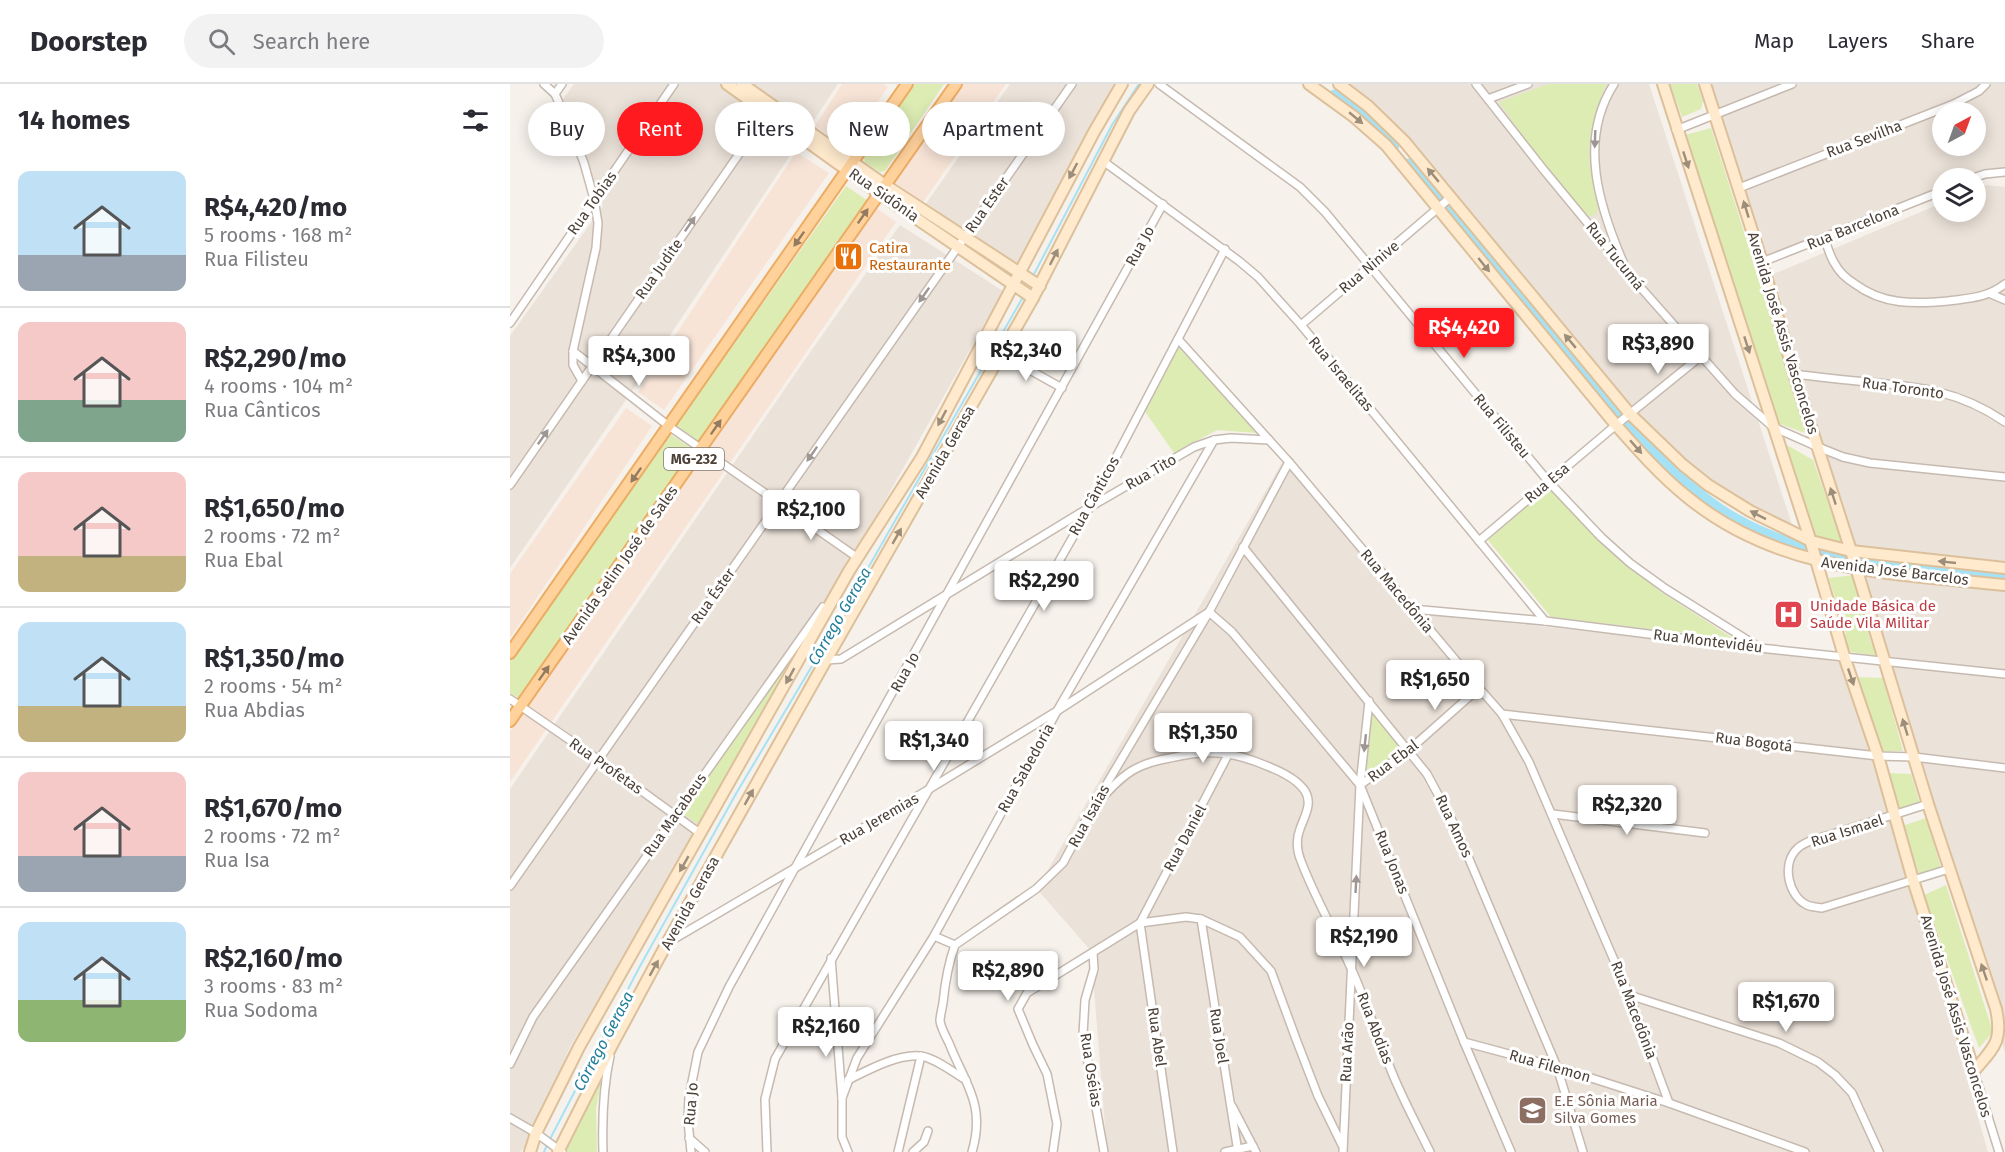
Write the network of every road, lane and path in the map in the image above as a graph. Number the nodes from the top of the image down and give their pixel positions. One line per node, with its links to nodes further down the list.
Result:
1 (544, 84): 21 (street)
2 (562, 84): 21 (street)
3 (674, 84): 36 (street, Rua Tobias)
4 (727, 84): 23 (street, Rua Sidônia)
5 (742, 84): 24 (street, Rua Sidônia)
6 (956, 84): 34 (main road, Avenida Selim José de Sales / MG-232)
7 (1072, 84): 43 (street, Rua Ester)
8 (1122, 84): 48 (street, Avenida Gerasa, one-way to 48)
9 (1148, 84): 29 (street, Avenida Gerasa)
10 (1159, 84): 46 (street, Rua Filisteu)
11 (1309, 84): 39 (street, Avenida José Barcelos, one-way to 39)
12 (1339, 84): 37 (street, Avenida José Barcelos, one-way to 12)
13 (1476, 84): 22 (street, Rua Tucumá)
14 (1528, 84): 22 (street)
15 (1614, 84): 40 (street, one-way to 40)
16 (1662, 84): 26 (street, Avenida José Assis Vasconcelos)
17 (1705, 84): 25 (street, Avenida José Assis Vasconcelos)
18 (1792, 84): 25 (street)
19 (1986, 84): 33 (street, Rua Sevilha)
20 (906, 85): 30 (main road, MG-232)
21 (555, 94): 36 (street)
22 (1488, 99): 41 (street, Rua Tucumá)
23 (757, 102)
24 (761, 102)
25 (1715, 115): 26 (street); 33 (street, Avenida José Assis Vasconcelos)
26 (1676, 130): 67 (street, Avenida José Assis Vasconcelos, one-way to 67)
27 (815, 142): 30 (street, Rua Sidônia)
28 (738, 156): 60 (street, Rua Judite, one-way to 28)
29 (1103, 161): 38 (street, Rua Israelitas); 49 (street, Avenida Gerasa, one-way to 29)
30 (850, 166): 34 (street, Rua Sidônia); 68 (main road, MG-232, one-way to 68)
31 (2005, 172): 32 (street)
32 (1986, 174)
33 (1739, 188): 45 (street, Avenida José Assis Vasconcelos, one-way to 33)
34 (882, 189): 43 (street, Rua Sidônia); 72 (main road, Avenida Selim José de Sales / MG-232, one-way to 34)
35 (1932, 195): 42 (street, Rua Barcelona)
36 (594, 199): 54 (street, Rua Tobias); 57 (street)
37 (1450, 199): 39 (street); 64 (street, Avenida José Barcelos, one-way to 37)
38 (1163, 204): 44 (street, Rua Israelitas); 63 (street, Rua Jo)
39 (1440, 207): 46 (street, Rua Ninive); 66 (street, Avenida José Barcelos, one-way to 66)
40 (1606, 222): 41 (street); 47 (street)
41 (1592, 227): 47 (street, Rua Tucumá)
42 (1824, 238): 45 (street, Rua Barcelona); 52 (street)
43 (960, 242): 48 (street, Rua Sidônia); 51 (street, Rua Sidônia); 77 (street, Rua Éster, one-way to 77)
44 (1225, 249): 55 (street, Rua Israelitas); 56 (street, Rua Cânticos)
45 (1762, 262): 61 (street, Avenida José Assis Vasconcelos)
46 (1370, 265): 55 (street, Rua Ninive); 75 (street, Rua Filisteu)
47 (1626, 270): 59 (street, Rua Tucumá)
48 (1021, 275): 49 (street, Rua Sidônia); 51 (street, Avenida Gerasa)
49 (1037, 284): 51 (street, Avenida Gerasa)
50 (2005, 284): 52 (street)
51 (1023, 291): 58 (street, Avenida Gerasa); 82 (street, Avenida Gerasa, one-way to 82)
52 (1991, 294): 53 (street)
53 (2005, 300)
54 (510, 323)
55 (1300, 325): 79 (street, Rua Israelitas)
56 (1178, 339): 70 (street, Rua Macedônia); 78 (street, Rua Cânticos)
57 (573, 351): 60 (street); 62 (street)
58 (1002, 354): 63 (street); 95 (street, Avenida Gerasa, one-way to 58)
59 (1701, 356): 64 (street); 67 (street, Rua Tucumá)
60 (592, 367): 62 (street, Rua Judite); 68 (street)
61 (1794, 374): 65 (street, Rua Toronto); 71 (street, Avenida José Assis Vasconcelos)
62 (582, 381): 76 (street, Rua Judite, one-way to 62)
63 (1062, 388): 87 (street, Rua Jo)
64 (1629, 415): 66 (street); 81 (street, Avenida José Barcelos, one-way to 64)
65 (2005, 422)
66 (1618, 423): 75 (street, Rua Esa); 81 (street, Avenida José Barcelos, one-way to 81)
67 (1773, 426): 71 (street, Rua Tucumá); 81 (street, Avenida José Assis Vasconcelos)
68 (670, 427): 72 (street); 93 (main road, MG-232, one-way to 93)
69 (1214, 440): 70 (street, Rua Tito); 78 (street, Rua Tito); 102 (street, Rua Sabedoria)
70 (1269, 440): 73 (street, Rua Macedônia)
71 (1818, 447): 74 (street, Rua Tucumá); 83 (street, Avenida José Assis Vasconcelos, one-way to 71)
72 (701, 448): 77 (street); 101 (main road, Avenida Selim José de Sales / MG-232, one-way to 72)
73 (1289, 462): 80 (street, Rua Isaías); 88 (street, Rua Macedônia)
74 (2005, 477)
75 (1548, 481): 79 (street, Rua Esa); 91 (street, Rua Filisteu)
76 (510, 485)
77 (778, 503): 82 (street); 109 (street, Rua Éster)
78 (1090, 507): 87 (street, Rua Tito); 112 (street, Rua Cânticos)
79 (1479, 541): 90 (street, Rua Israelitas)
80 (1243, 548): 89 (street, Rua Isaías); 100 (street, Rua Amos)
81 (1813, 551): 83 (street, Avenida José Barcelos); 83 (street, Avenida José Barcelos); 94 (street, Avenida José Assis Vasconcelos)
82 (858, 558): 85 (street, Avenida Gerasa)
83 (1854, 560): 84 (street, Avenida José Barcelos, one-way to 83); 86 (street, Avenida José Barcelos); 96 (street, Avenida José Assis Vasconcelos)
84 (2005, 568)
85 (849, 571): 92 (street, Avenida Gerasa); 115 (street, Rua Macabeus)
86 (2005, 585)
87 (950, 591): 95 (street, Rua Tito); 120 (street, Rua Jo)
88 (1412, 609): 90 (street, Rua Montevidéu); 98 (street, Rua Macedônia)
89 (1209, 612): 102 (street, Rua Jeremias); 111 (street, Rua Jonas); 114 (street, Rua Isaías)
90 (1545, 621): 91 (street, Rua Montevidéu)
91 (1760, 648): 94 (street, Rua Montevidéu)
92 (808, 649): 95 (street); 119 (street, Avenida Gerasa, one-way to 119)
93 (510, 653)
94 (1844, 657): 96 (street, Rua Montevidéu); 107 (street, Avenida José Assis Vasconcelos, one-way to 107)
95 (824, 659): 127 (street, Avenida Gerasa, one-way to 95)
96 (1885, 660): 97 (street, Rua Montevidéu); 108 (street, Avenida José Assis Vasconcelos, one-way to 96)
97 (2005, 674)
98 (1479, 688): 103 (street, Rua Macedônia); 105 (street, Rua Ebal)
99 (510, 699): 101 (street, Rua Profetas)
100 (1369, 701): 105 (street, Rua Amos); 111 (street, Rua Arão, one-way to 111)
101 (520, 706): 104 (main road, Avenida Selim José de Sales / MG-232); 109 (street, Rua Profetas)
102 (1057, 711): 112 (street, Rua Jeremias); 126 (street, Rua Sabedoria)
103 (1502, 714): 107 (street, Rua Bogotá); 116 (street, Rua Macedônia)
104 (510, 721)
105 (1408, 751): 111 (street, Rua Ebal); 138 (street, Rua Amos)
106 (1229, 753): 114 (street, Rua Abdias); 125 (street, Rua Daniel); 131 (street, Rua Abdias)
107 (1878, 756): 108 (street, Rua Bogotá); 117 (street, Avenida José Assis Vasconcelos)
108 (1914, 757): 110 (street, Rua Bogotá); 113 (street, Avenida José Assis Vasconcelos)
109 (599, 760): 115 (street, Rua Profetas); 123 (street, Rua Éster)
110 (2005, 768)
111 (1360, 785): 131 (street, Rua Arão, one-way to 111); 134 (street, Rua Jonas)
112 (926, 791): 120 (street, Rua Jeremias); 130 (street, Rua Cânticos)
113 (1928, 804): 117 (street); 121 (street, Avenida José Assis Vasconcelos)
114 (1093, 807): 128 (street, Rua Isaías)
115 (675, 814): 119 (street, Rua Profetas); 137 (street, Rua Macabeus)
116 (1553, 814): 118 (street); 132 (street, Rua Macedônia)
117 (1894, 816): 122 (street, Avenida José Assis Vasconcelos); 122 (street, Rua Ismael)
118 (1705, 833)
119 (701, 834): 147 (street, Avenida Gerasa, one-way to 147)
120 (794, 868): 127 (street, Rua Jeremias); 148 (street, Rua Jo)
121 (1949, 869): 122 (street); 133 (street, Avenida José Assis Vasconcelos, one-way to 121)
122 (1913, 880): 139 (street, Avenida José Assis Vasconcelos)
123 (510, 886)
124 (1201, 919): 125 (street); 143 (street, Rua Joel); 149 (street)
125 (1140, 923): 129 (street); 164 (street, Rua Abel)
126 (934, 936): 128 (street); 140 (street, Rua Sabedoria)
127 (667, 943): 135 (street, Avenida Gerasa, one-way to 127)
128 (955, 945): 141 (street)
129 (1093, 953): 162 (street); 163 (street, Rua Oséias)
130 (831, 958): 142 (street); 157 (street)
131 (1352, 969): 149 (street, Rua Arão); 166 (street, Rua Abdias)
132 (1629, 995): 144 (street, Rua Macedônia); 170 (street)
133 (2000, 1008): 139 (street, Avenida José Assis Vasconcelos)
134 (1464, 1042): 138 (street, Rua Filemon); 167 (street, Rua Jonas)
135 (612, 1045): 151 (street, Avenida Gerasa); 154 (street)
136 (921, 1056): 140 (street); 141 (street); 159 (street)
137 (510, 1064)
138 (1557, 1067): 144 (street, Rua Filemon); 168 (street, Rua Amos)
139 (1974, 1071): 171 (street, Avenida José Assis Vasconcelos)
140 (848, 1080): 142 (street, Rua Sabedoria)
141 (968, 1082): 161 (street)
142 (842, 1098): 158 (street)
143 (1229, 1100): 150 (street); 152 (street, Rua Joel)
144 (1669, 1103): 169 (street, Rua Filemon)
145 (510, 1118): 147 (street)
146 (928, 1131): 160 (street)
147 (539, 1135): 151 (street, Avenida Gerasa); 153 (street, Avenida Gerasa)
148 (689, 1138): 155 (street, Rua Jo); 156 (street)
149 (1342, 1148)
150 (1254, 1149): 152 (street)
151 (558, 1150)
152 (1238, 1151): 165 (street)
153 (530, 1152)
154 (603, 1152)
155 (691, 1152)
156 (705, 1152)
157 (767, 1152)
158 (848, 1152)
159 (898, 1152)
160 (913, 1152)
161 (972, 1152)
162 (1053, 1152)
163 (1104, 1152)
164 (1173, 1152)
165 (1225, 1152)
166 (1430, 1152)
167 (1511, 1152)
168 (1583, 1152)
169 (1805, 1152)
170 (1879, 1152)
171 (1999, 1152)

